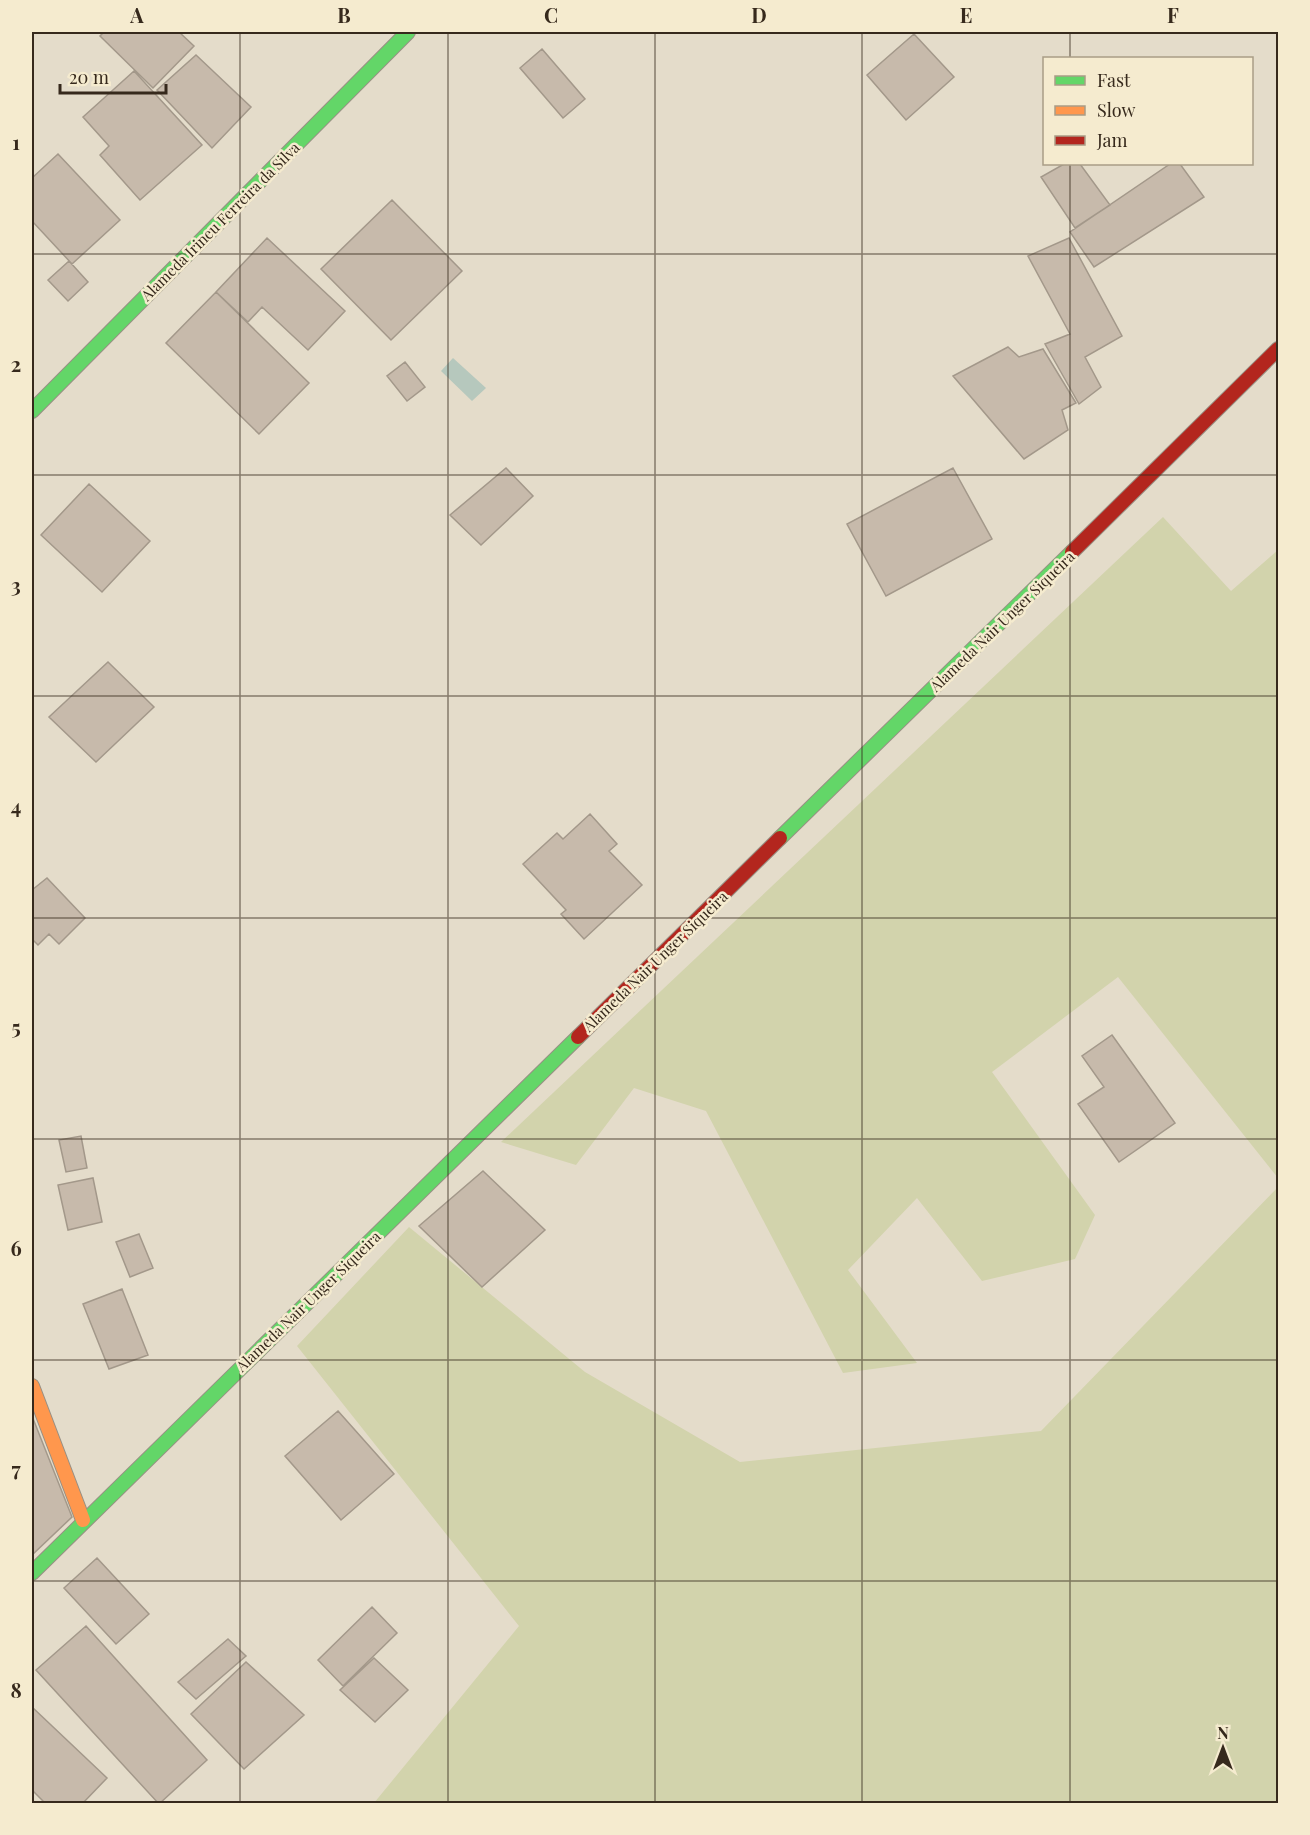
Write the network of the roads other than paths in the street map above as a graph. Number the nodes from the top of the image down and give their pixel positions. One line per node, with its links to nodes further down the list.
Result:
1 (408, 32): 3 (street, Alameda Irineu Ferreira da Silva)
2 (1278, 349): 5 (street, Alameda Nair Unger Siqueira)
3 (32, 411)
4 (32, 1386): 5 (street)
5 (83, 1520): 6 (street, Alameda Nair Unger Siqueira)
6 (32, 1573)

